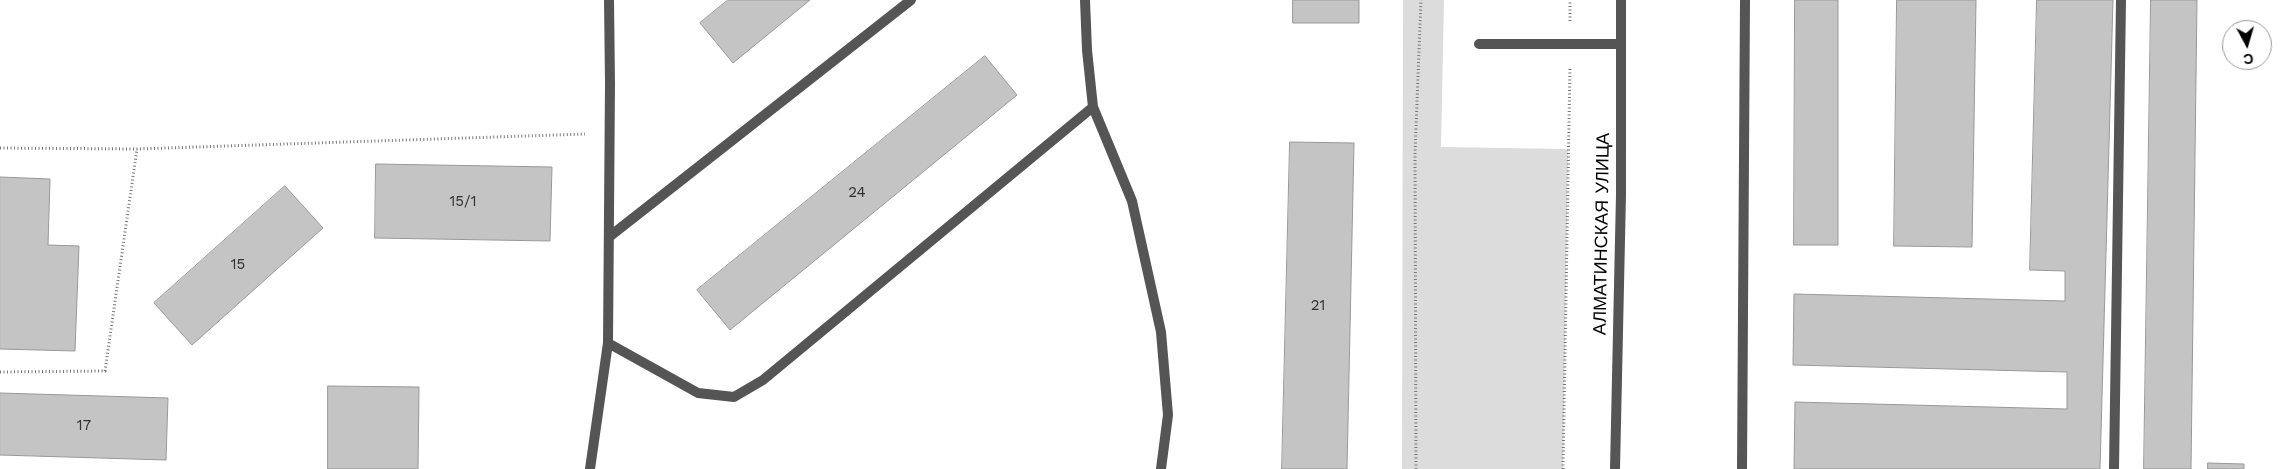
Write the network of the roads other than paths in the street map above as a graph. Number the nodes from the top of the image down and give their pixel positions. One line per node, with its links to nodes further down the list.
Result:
1 (609, 0): 10 (street)
2 (911, 0): 10 (street)
3 (1085, 0): 9 (street)
4 (1621, 0): 8 (street, АЛМАТИНСКАЯ УЛИЦА)
5 (1745, 0): 15 (street)
6 (2121, 0): 16 (street)
7 (1479, 44): 8 (street)
8 (1621, 44): 14 (street, АЛМАТИНСКАЯ УЛИЦА)
9 (1093, 107): 11 (street); 13 (street)
10 (609, 237): 11 (street)
11 (608, 343): 12 (street)
12 (590, 469)
13 (1161, 469)
14 (1615, 469)
15 (1742, 469)
16 (2114, 469)

